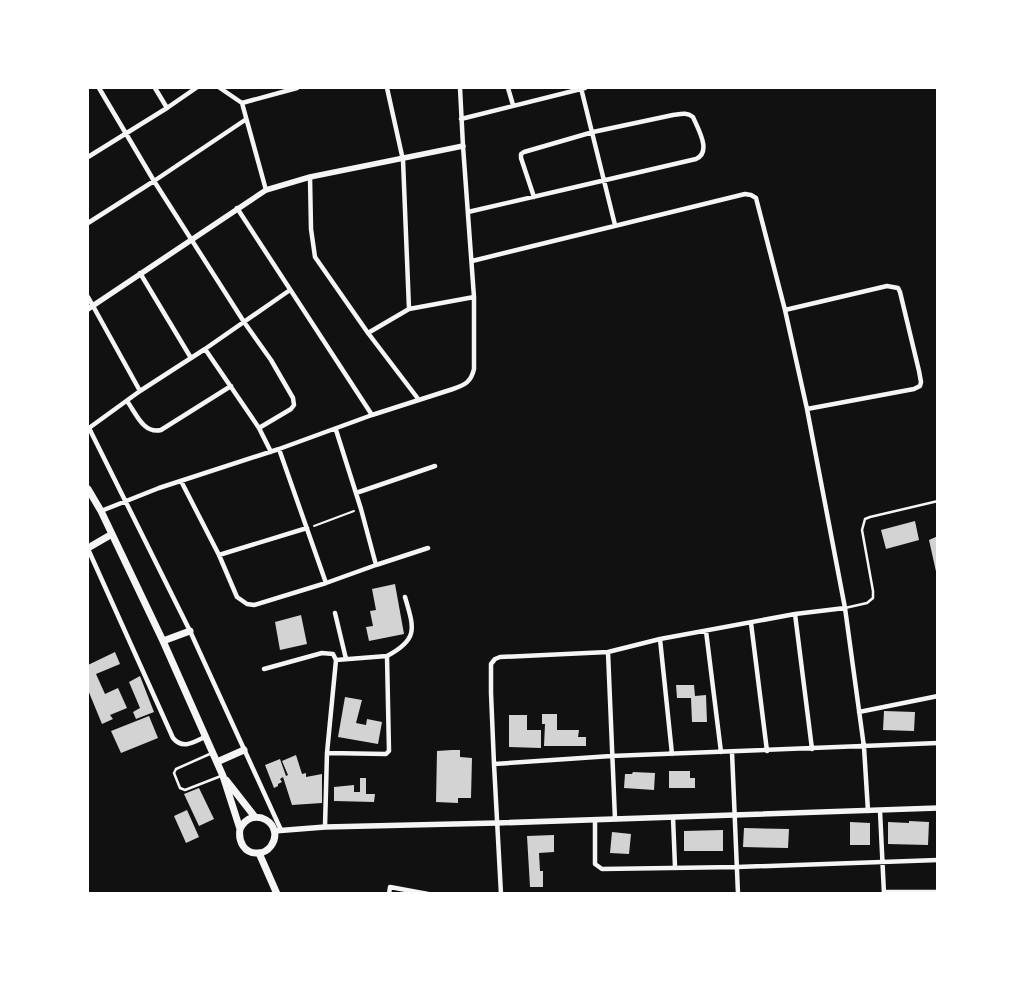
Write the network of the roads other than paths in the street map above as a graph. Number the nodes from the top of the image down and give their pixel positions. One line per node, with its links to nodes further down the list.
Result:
1 (99, 88): 16 (street)
2 (155, 88): 12 (street)
3 (196, 88): 12 (street)
4 (220, 88): 10 (street)
5 (297, 88): 10 (street)
6 (387, 88): 19 (street)
7 (460, 88): 13 (street)
8 (508, 88): 11 (street)
9 (582, 88): 11 (street); 15 (street)
10 (242, 103): 14 (street)
11 (513, 105): 13 (street)
12 (167, 108): 16 (street)
13 (461, 119): 17 (street)
14 (245, 120): 22 (street); 23 (street)
15 (592, 132): 21 (street); 21 (street); 24 (street)
16 (126, 133): 18 (street); 22 (street)
17 (463, 146): 19 (street); 26 (street)
18 (88, 157)
19 (403, 160): 20 (street); 36 (street)
20 (310, 177): 23 (street); 39 (street)
21 (603, 179): 24 (street); 28 (street)
22 (154, 181): 27 (street); 29 (street)
23 (266, 190): 25 (street)
24 (534, 197): 26 (street)
25 (237, 208): 29 (street); 32 (street)
26 (468, 212): 30 (street)
27 (88, 223)
28 (615, 225): 30 (street); 37 (street)
29 (192, 239): 31 (street); 38 (street)
30 (472, 262): 34 (street)
31 (140, 273): 35 (street); 41 (street)
32 (290, 290): 38 (street); 47 (street)
33 (88, 297): 35 (street)
34 (474, 297): 36 (street); 44 (street)
35 (90, 308): 43 (street)
36 (410, 309): 39 (street)
37 (784, 310): 46 (street); 46 (street)
38 (244, 322): 40 (street); 48 (street)
39 (368, 332): 44 (street)
40 (205, 349): 41 (street); 42 (street)
41 (192, 358): 43 (street)
42 (231, 386): 45 (street); 48 (street)
43 (140, 391): 45 (street)
44 (419, 400): 47 (street)
45 (127, 401): 49 (street)
46 (807, 409): 68 (street)
47 (372, 415): 50 (street)
48 (259, 428): 52 (street)
49 (88, 429): 57 (street)
50 (336, 430): 51 (street); 56 (street)
51 (279, 449): 52 (street); 60 (street)
52 (272, 452): 54 (street)
53 (435, 466): 56 (street)
54 (180, 482): 57 (street); 64 (street)
55 (88, 489): 59 (main road)
56 (356, 493): 65 (street)
57 (126, 500): 59 (street); 72 (street)
58 (938, 501): 68 (lane)
59 (101, 511): 61 (main road)
60 (307, 528): 64 (street); 66 (street)
61 (112, 534): 62 (main road); 75 (main road)
62 (88, 548): 83 (street)
63 (428, 548): 65 (street)
64 (219, 555): 66 (street)
65 (376, 565): 66 (street)
66 (326, 583)
67 (405, 597): 77 (street)
68 (845, 608): 70 (street); 82 (street)
69 (335, 613): 78 (street)
70 (795, 614): 71 (street); 86 (street)
71 (751, 623): 73 (street); 88 (street)
72 (190, 631): 75 (main road); 87 (street)
73 (706, 631): 74 (street); 89 (street)
74 (660, 639): 76 (street); 93 (street)
75 (164, 641): 83 (main road)
76 (608, 652): 94 (street); 96 (street)
77 (387, 656): 78 (street); 92 (street)
78 (346, 659): 79 (street)
79 (336, 660): 80 (street); 92 (street)
80 (264, 669)
81 (938, 696): 82 (street)
82 (859, 712): 85 (street)
83 (205, 737): 91 (main road)
84 (938, 743): 85 (street)
85 (864, 747): 86 (street); 99 (street)
86 (812, 749): 88 (street)
87 (244, 750): 95 (main road); 109 (street)
88 (767, 751): 90 (street)
89 (721, 752): 90 (street); 93 (street)
90 (732, 752): 101 (street)
91 (212, 753): 95 (main road); 97 (lane)
92 (327, 753): 107 (street)
93 (672, 754): 94 (street)
94 (611, 756): 96 (street); 104 (street)
95 (217, 762): 97 (main road)
96 (494, 764): 106 (street)
97 (223, 776): 102 (main road); 108 (main road)
98 (938, 808): 100 (street)
99 (868, 811): 100 (street); 101 (street)
100 (880, 811): 112 (street)
101 (736, 816): 103 (street); 114 (street)
102 (255, 817): 108 (main road); 109 (main road)
103 (673, 817): 104 (street); 113 (street)
104 (614, 819): 105 (street)
105 (595, 820): 106 (street); 113 (street)
106 (497, 823): 107 (street); 120 (street)
107 (325, 827): 109 (street)
108 (240, 830): 110 (main road)
109 (278, 831): 110 (main road)
110 (259, 853): 117 (main road)
111 (938, 860): 112 (street)
112 (883, 862): 114 (street); 116 (street)
113 (675, 867): 114 (street)
114 (738, 867): 121 (street)
115 (938, 892): 116 (street)
116 (884, 893)
117 (277, 894)
118 (389, 894): 119 (street)
119 (428, 894)
120 (501, 894)
121 (738, 894)

